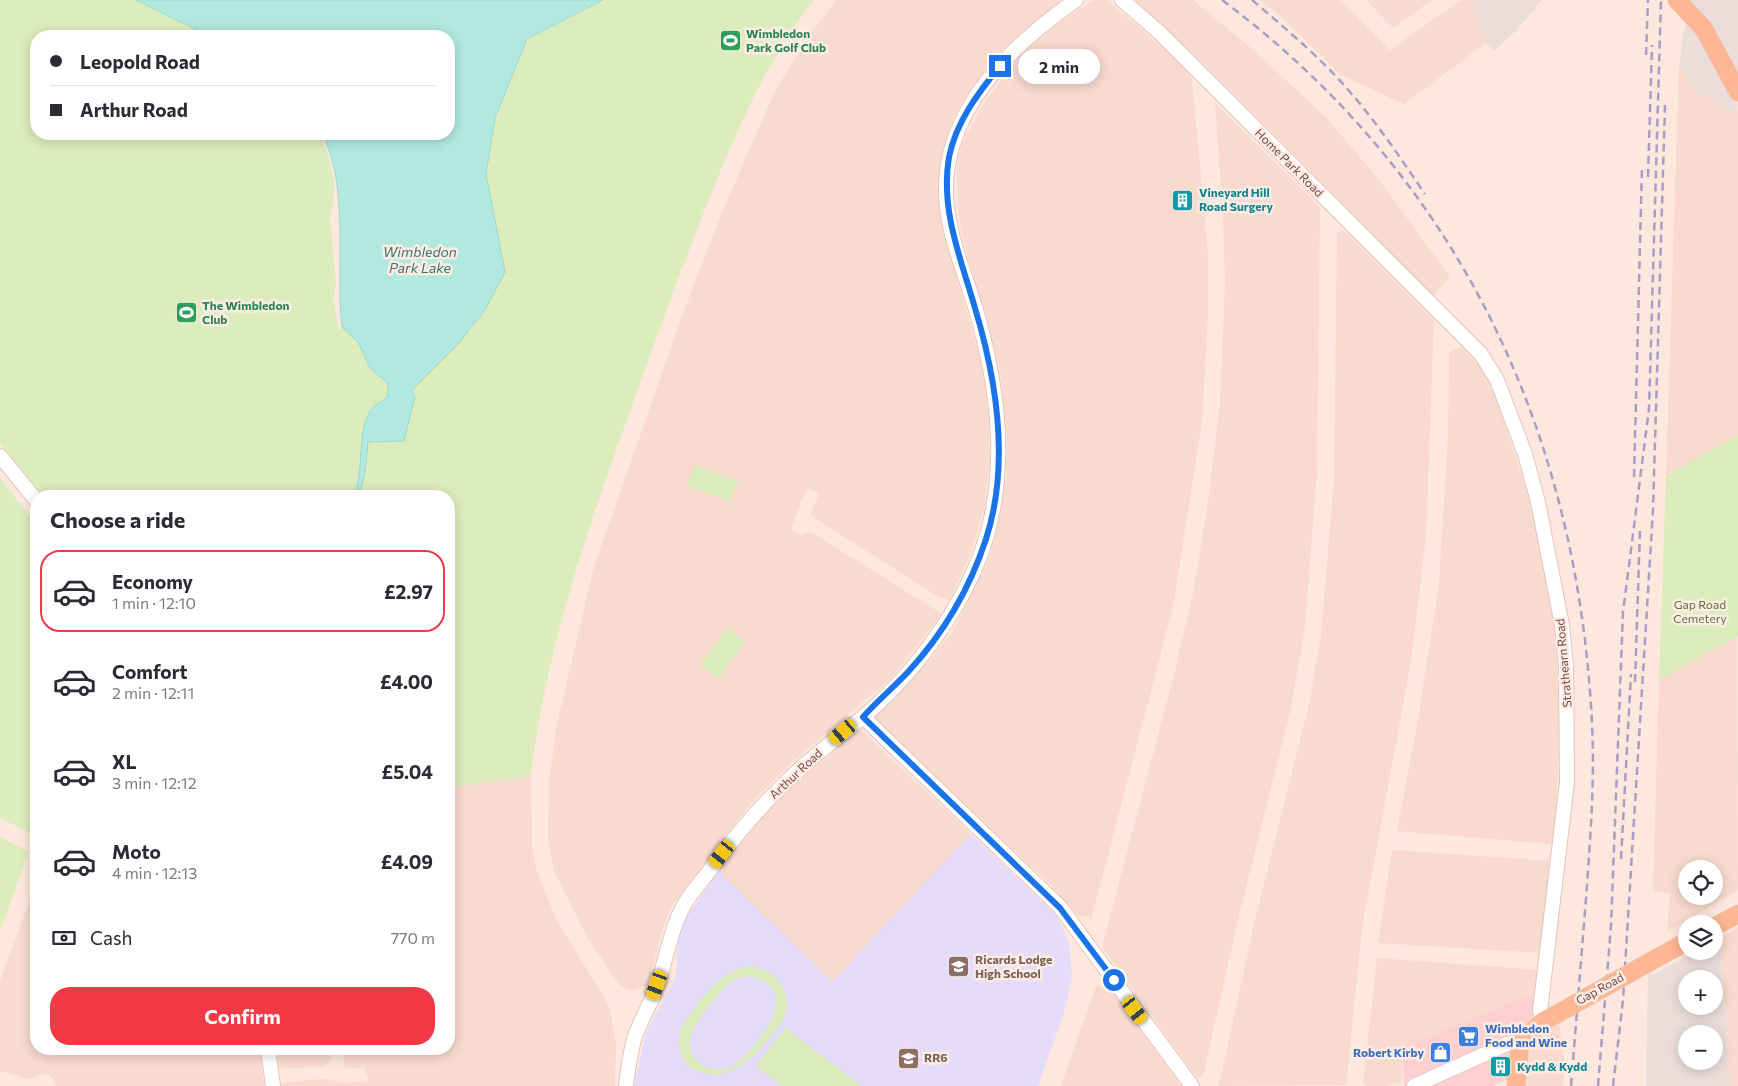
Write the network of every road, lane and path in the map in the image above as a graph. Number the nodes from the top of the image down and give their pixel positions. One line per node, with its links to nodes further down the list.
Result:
1 (1076, 0): 8 (street, Arthur Road)
2 (1122, 0): 5 (street, Home Park Road)
3 (1677, 0): 4 (main road)
4 (1738, 92)
5 (1453, 328): 12 (street, Strathearn Road)
6 (0, 456): 7 (street)
7 (30, 493)
8 (863, 717): 16 (street, Arthur Road); 17 (street)
9 (1738, 914): 10 (main road)
10 (1723, 922)
11 (1678, 946): 12 (main road, Gap Road, bridge)
12 (1550, 1017): 13 (main road, Gap Road)
13 (1520, 1044): 18 (street); 19 (main road)
14 (269, 1055): 15 (street)
15 (273, 1086)
16 (626, 1086)
17 (1192, 1086)
18 (1414, 1086)
19 (1516, 1086)

